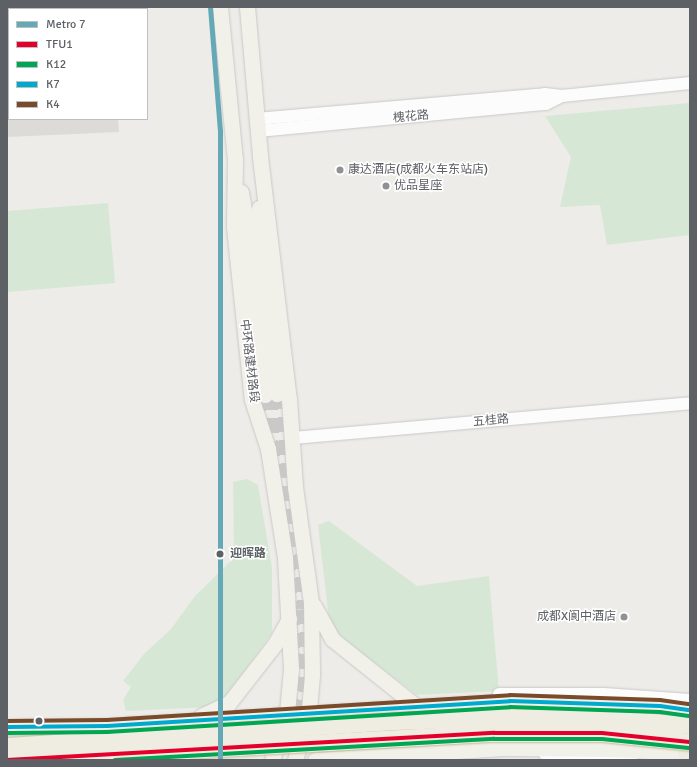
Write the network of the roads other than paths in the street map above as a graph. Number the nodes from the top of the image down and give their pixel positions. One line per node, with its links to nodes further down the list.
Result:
1 (220, 7): 6 (main road, 中环路建材路段)
2 (247, 7): 4 (main road)
3 (690, 83): 4 (street, 槐花路)
4 (257, 125): 5 (main road)
5 (260, 157): 6 (main road); 8 (main road)
6 (235, 160): 10 (main road, 中环路建材路段)
7 (690, 403): 8 (street, 五桂路)
8 (293, 438): 9 (main road)
9 (311, 602): 13 (main road); 15 (main road)
10 (289, 618): 16 (main road, 中环路建材路段); 17 (main road)
11 (690, 700): 12 (street)
12 (445, 704): 13 (main road); 14 (main road); 23 (street)
13 (416, 706): 15 (main road)
14 (690, 710)
15 (309, 712): 16 (main road); 29 (main road)
16 (287, 713): 17 (main road); 28 (main road, 中环路建材路段)
17 (192, 720): 19 (main road)
18 (690, 725): 21 (highway, bridge)
19 (107, 726): 20 (main road); 27 (street)
20 (7, 728)
21 (7, 746)
22 (508, 748): 23 (main road); 24 (main road); 31 (street)
23 (447, 750): 25 (main road)
24 (689, 750): 26 (highway, bridge)
25 (373, 758): 30 (main road)
26 (7, 760)
27 (130, 760)
28 (272, 760)
29 (295, 760)
30 (315, 760)
31 (632, 760)

